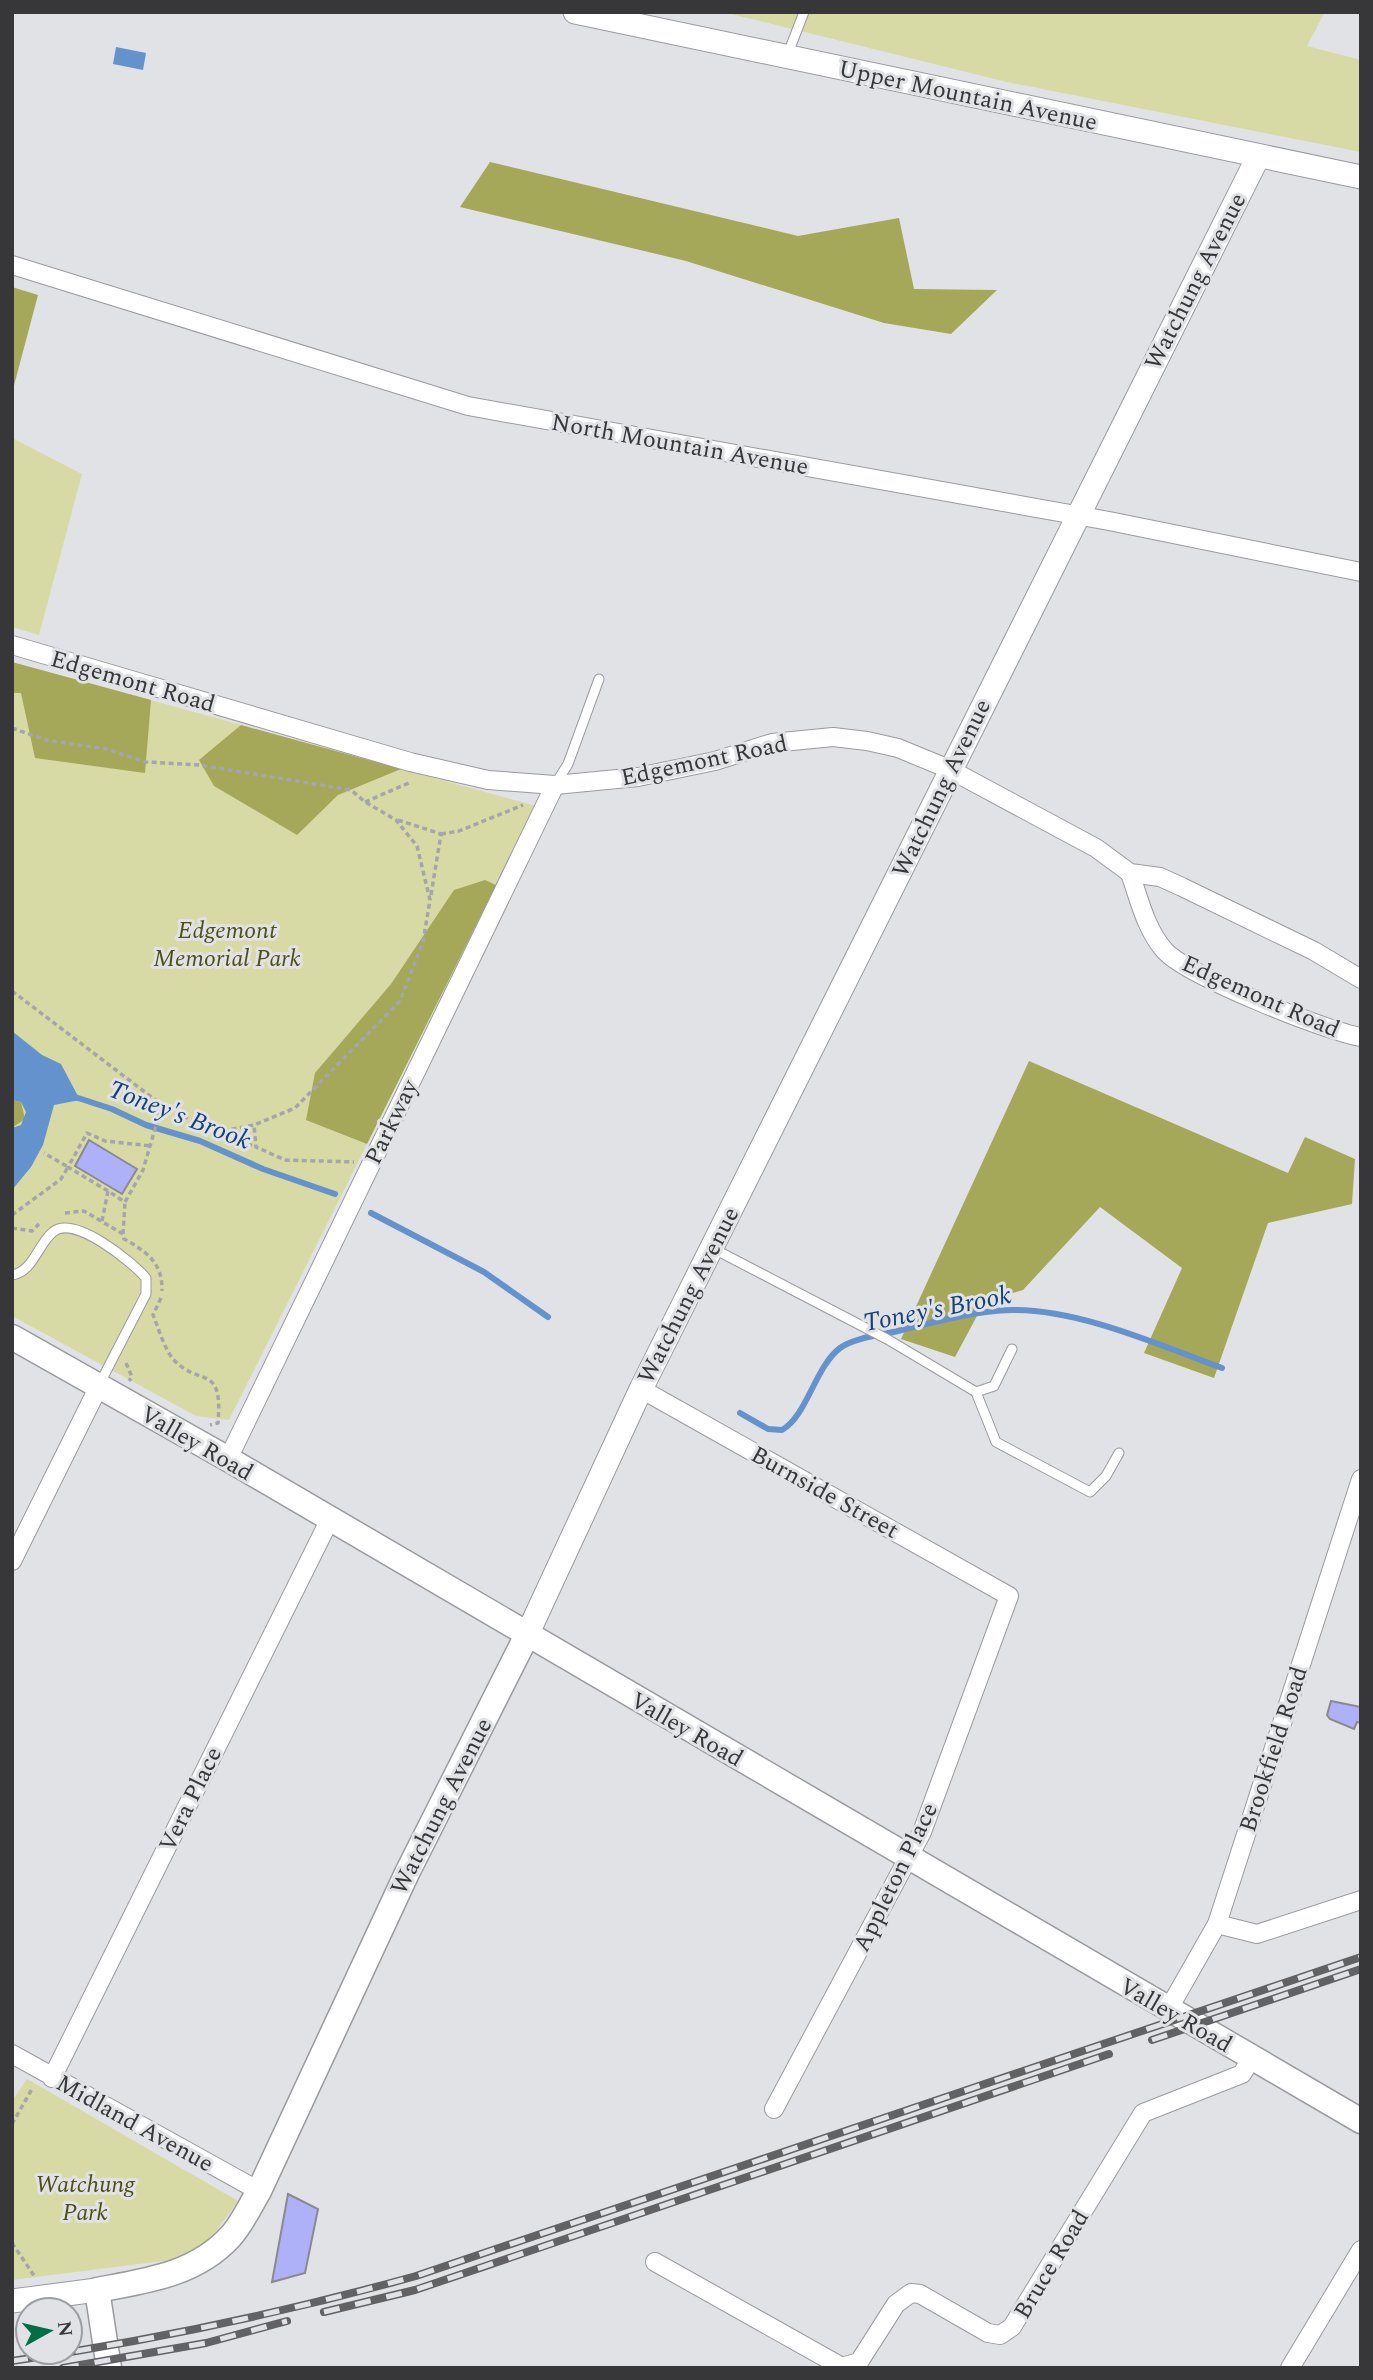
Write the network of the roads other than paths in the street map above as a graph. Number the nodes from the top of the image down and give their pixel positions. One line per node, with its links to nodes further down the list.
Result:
1 (575, 12): 3 (street, Upper Mountain Avenue)
2 (804, 12): 3 (lane)
3 (787, 57): 4 (street, Upper Mountain Avenue)
4 (1258, 157): 5 (street, Upper Mountain Avenue); 7 (street, Watchung Avenue)
5 (1361, 177)
6 (12, 265): 7 (street, North Mountain Avenue)
7 (1077, 515): 8 (street, North Mountain Avenue); 11 (street, Watchung Avenue)
8 (1361, 572)
9 (12, 645): 12 (street, Edgemont Road)
10 (599, 679): 12 (lane)
11 (949, 769): 12 (street, Edgemont Road); 13 (street, Edgemont Road); 16 (street, Watchung Avenue)
12 (555, 785): 24 (street, Parkway)
13 (1130, 873): 14 (street, Edgemont Road); 15 (street, Edgemont Road)
14 (1361, 979)
15 (1361, 1037)
16 (712, 1248): 21 (street, Watchung Avenue); 22 (lane)
17 (12, 1275): 20 (lane)
18 (12, 1337): 20 (main road, Valley Road)
19 (1012, 1349): 22 (lane)
20 (99, 1386): 24 (main road, Valley Road); 27 (street)
21 (641, 1389): 28 (street, Burnside Street); 29 (street, Watchung Avenue)
22 (976, 1392): 23 (lane)
23 (1119, 1453)
24 (228, 1459): 26 (main road, Valley Road)
25 (1361, 1479): 32 (street, Brookfield Road)
26 (329, 1521): 29 (main road, Valley Road); 36 (street, Vera Place)
27 (12, 1561)
28 (1009, 1595): 30 (street, Appleton Place)
29 (527, 1636): 30 (main road, Valley Road); 39 (main road, Watchung Avenue)
30 (908, 1858): 33 (main road, Valley Road); 37 (street, Appleton Place)
31 (1361, 1900): 32 (street)
32 (1217, 1924): 33 (street, Brookfield Road)
33 (1168, 2010): 35 (main road, Valley Road)
34 (12, 2054): 36 (street, Midland Avenue)
35 (1251, 2059): 38 (main road, Valley Road); 41 (street, Bruce Road)
36 (52, 2078): 39 (street, Midland Avenue)
37 (774, 2109)
38 (1361, 2121)
39 (259, 2191): 42 (main road, Watchung Avenue)
40 (1361, 2250): 45 (street)
41 (655, 2262)
42 (97, 2290): 43 (street); 44 (main road)
43 (12, 2301)
44 (109, 2368)
45 (1290, 2368)

